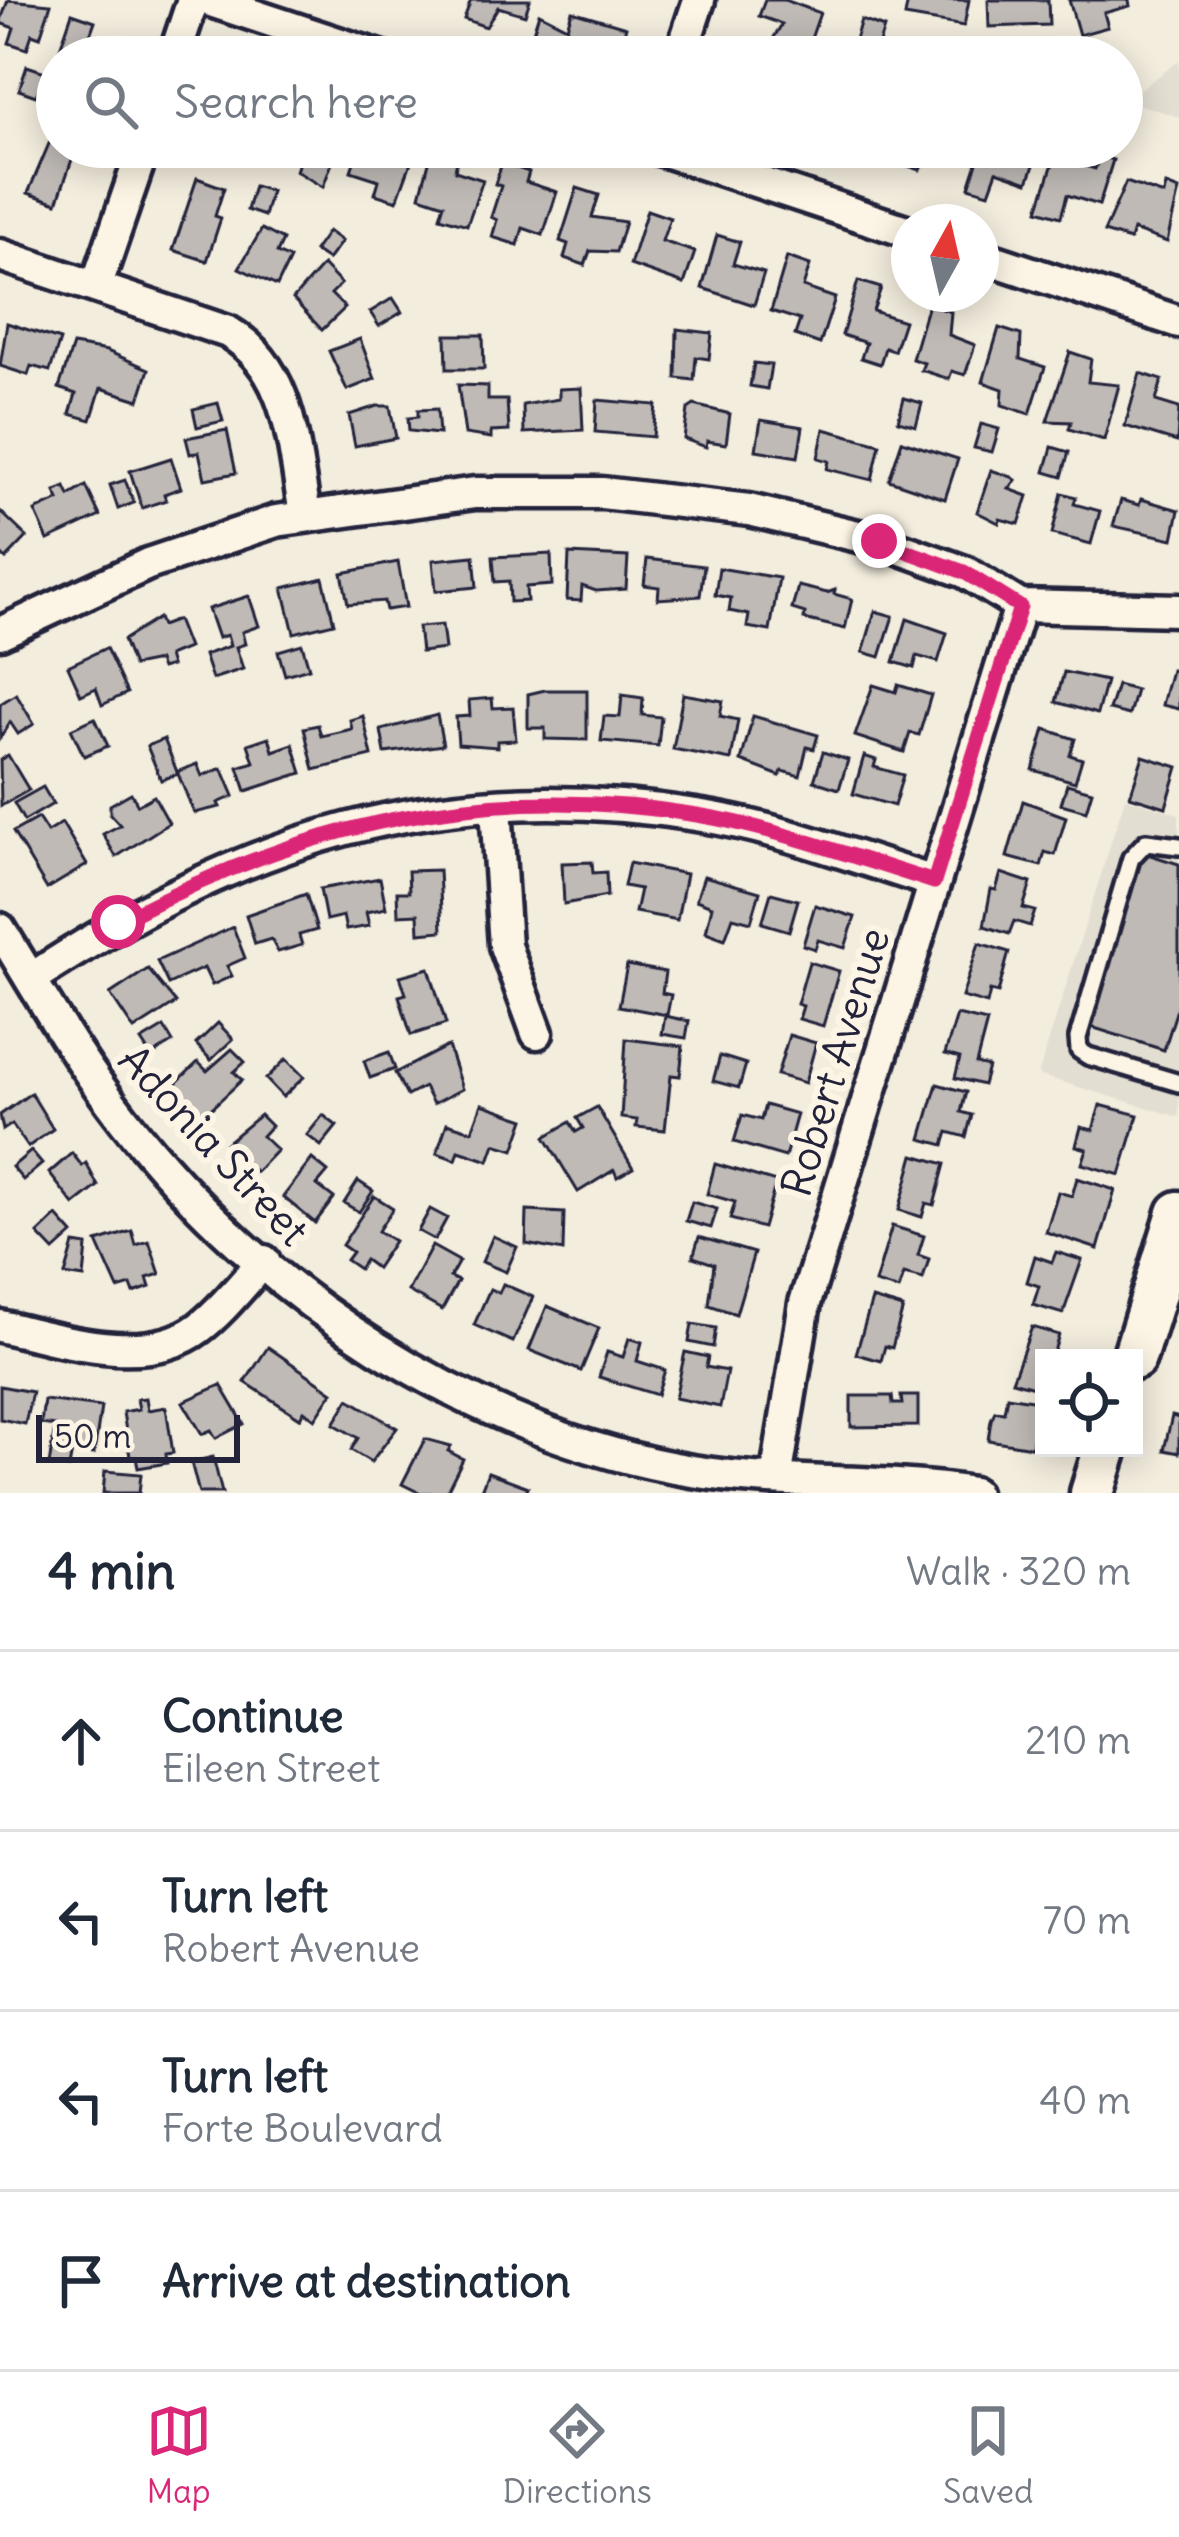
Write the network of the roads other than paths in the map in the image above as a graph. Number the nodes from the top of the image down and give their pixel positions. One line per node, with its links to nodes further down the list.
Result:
1 (193, 0): 4 (street)
2 (208, 0): 5 (street)
3 (699, 0): 6 (street)
4 (181, 36)
5 (317, 36)
6 (687, 36)
7 (137, 168): 12 (street)
8 (716, 168): 9 (street)
9 (891, 226)
10 (0, 255): 12 (street)
11 (999, 262): 13 (street)
12 (97, 287): 14 (street)
13 (1179, 322)
14 (305, 514): 15 (street); 17 (street)
15 (1020, 607): 16 (street); 20 (street, Robert Avenue)
16 (1179, 610)
17 (0, 633)
18 (496, 808): 20 (street); 22 (street); 23 (street)
19 (1179, 846): 24 (lane)
20 (934, 882): 30 (street, Robert Avenue)
21 (0, 929): 22 (street, Adonia Street)
22 (32, 980): 26 (street, Adonia Street)
23 (537, 1033)
24 (1179, 1083)
25 (1179, 1213): 28 (street)
26 (264, 1262): 27 (street); 30 (street, Adonia Street)
27 (0, 1327)
28 (1137, 1349)
29 (1103, 1457): 32 (street)
30 (776, 1479): 31 (street, Adonia Street)
31 (973, 1493)
32 (1092, 1493)

